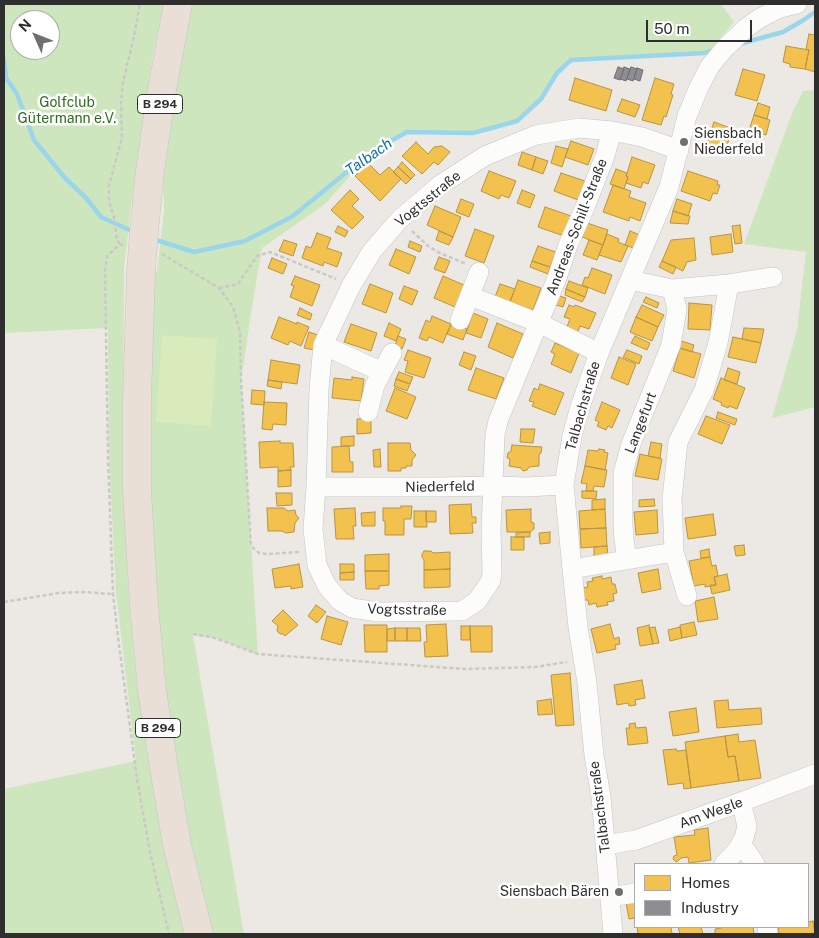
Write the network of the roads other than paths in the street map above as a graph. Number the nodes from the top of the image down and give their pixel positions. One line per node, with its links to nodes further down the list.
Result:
1 (178, 4): 34 (highway, B 294, bridge)
2 (796, 4): 4 (street, Talbachstraße)
3 (612, 131): 4 (street, Vogtsstraße); 12 (street, Andreas-Schill-Straße); 13 (street, Vogtsstraße)
4 (679, 150): 7 (street, Talbachstraße)
5 (479, 272): 10 (street)
6 (773, 277): 8 (street)
7 (630, 280): 9 (street); 15 (street, Talbachstraße)
8 (729, 284): 9 (street); 21 (street)
9 (672, 289): 22 (street, Langefurt)
10 (470, 296): 11 (street); 12 (street)
11 (460, 320)
12 (539, 323): 15 (street); 19 (street, Andreas-Schill-Straße)
13 (323, 345): 16 (street); 20 (street, Vogtsstraße)
14 (392, 353): 16 (street)
15 (599, 353): 18 (street, Talbachstraße)
16 (382, 372): 17 (street)
17 (368, 412)
18 (564, 485): 19 (street, Niederfeld); 23 (street, Talbachstraße)
19 (494, 486): 20 (street, Niederfeld); 24 (street, Andreas-Schill-Straße)
20 (316, 487): 24 (street, Vogtsstraße)
21 (674, 552): 22 (street); 25 (street)
22 (627, 560): 23 (street)
23 (572, 569): 28 (street, Talbachstraße)
24 (488, 585)
25 (687, 596)
26 (815, 774): 27 (street, Am Wegle)
27 (741, 802): 28 (street, Am Wegle); 29 (street)
28 (605, 845): 33 (street, Talbachstraße)
29 (740, 845): 30 (street); 31 (street)
30 (725, 863)
31 (754, 863)
32 (634, 893): 33 (street)
33 (610, 897): 35 (street, Talbachstraße)
34 (199, 934)
35 (612, 934)

